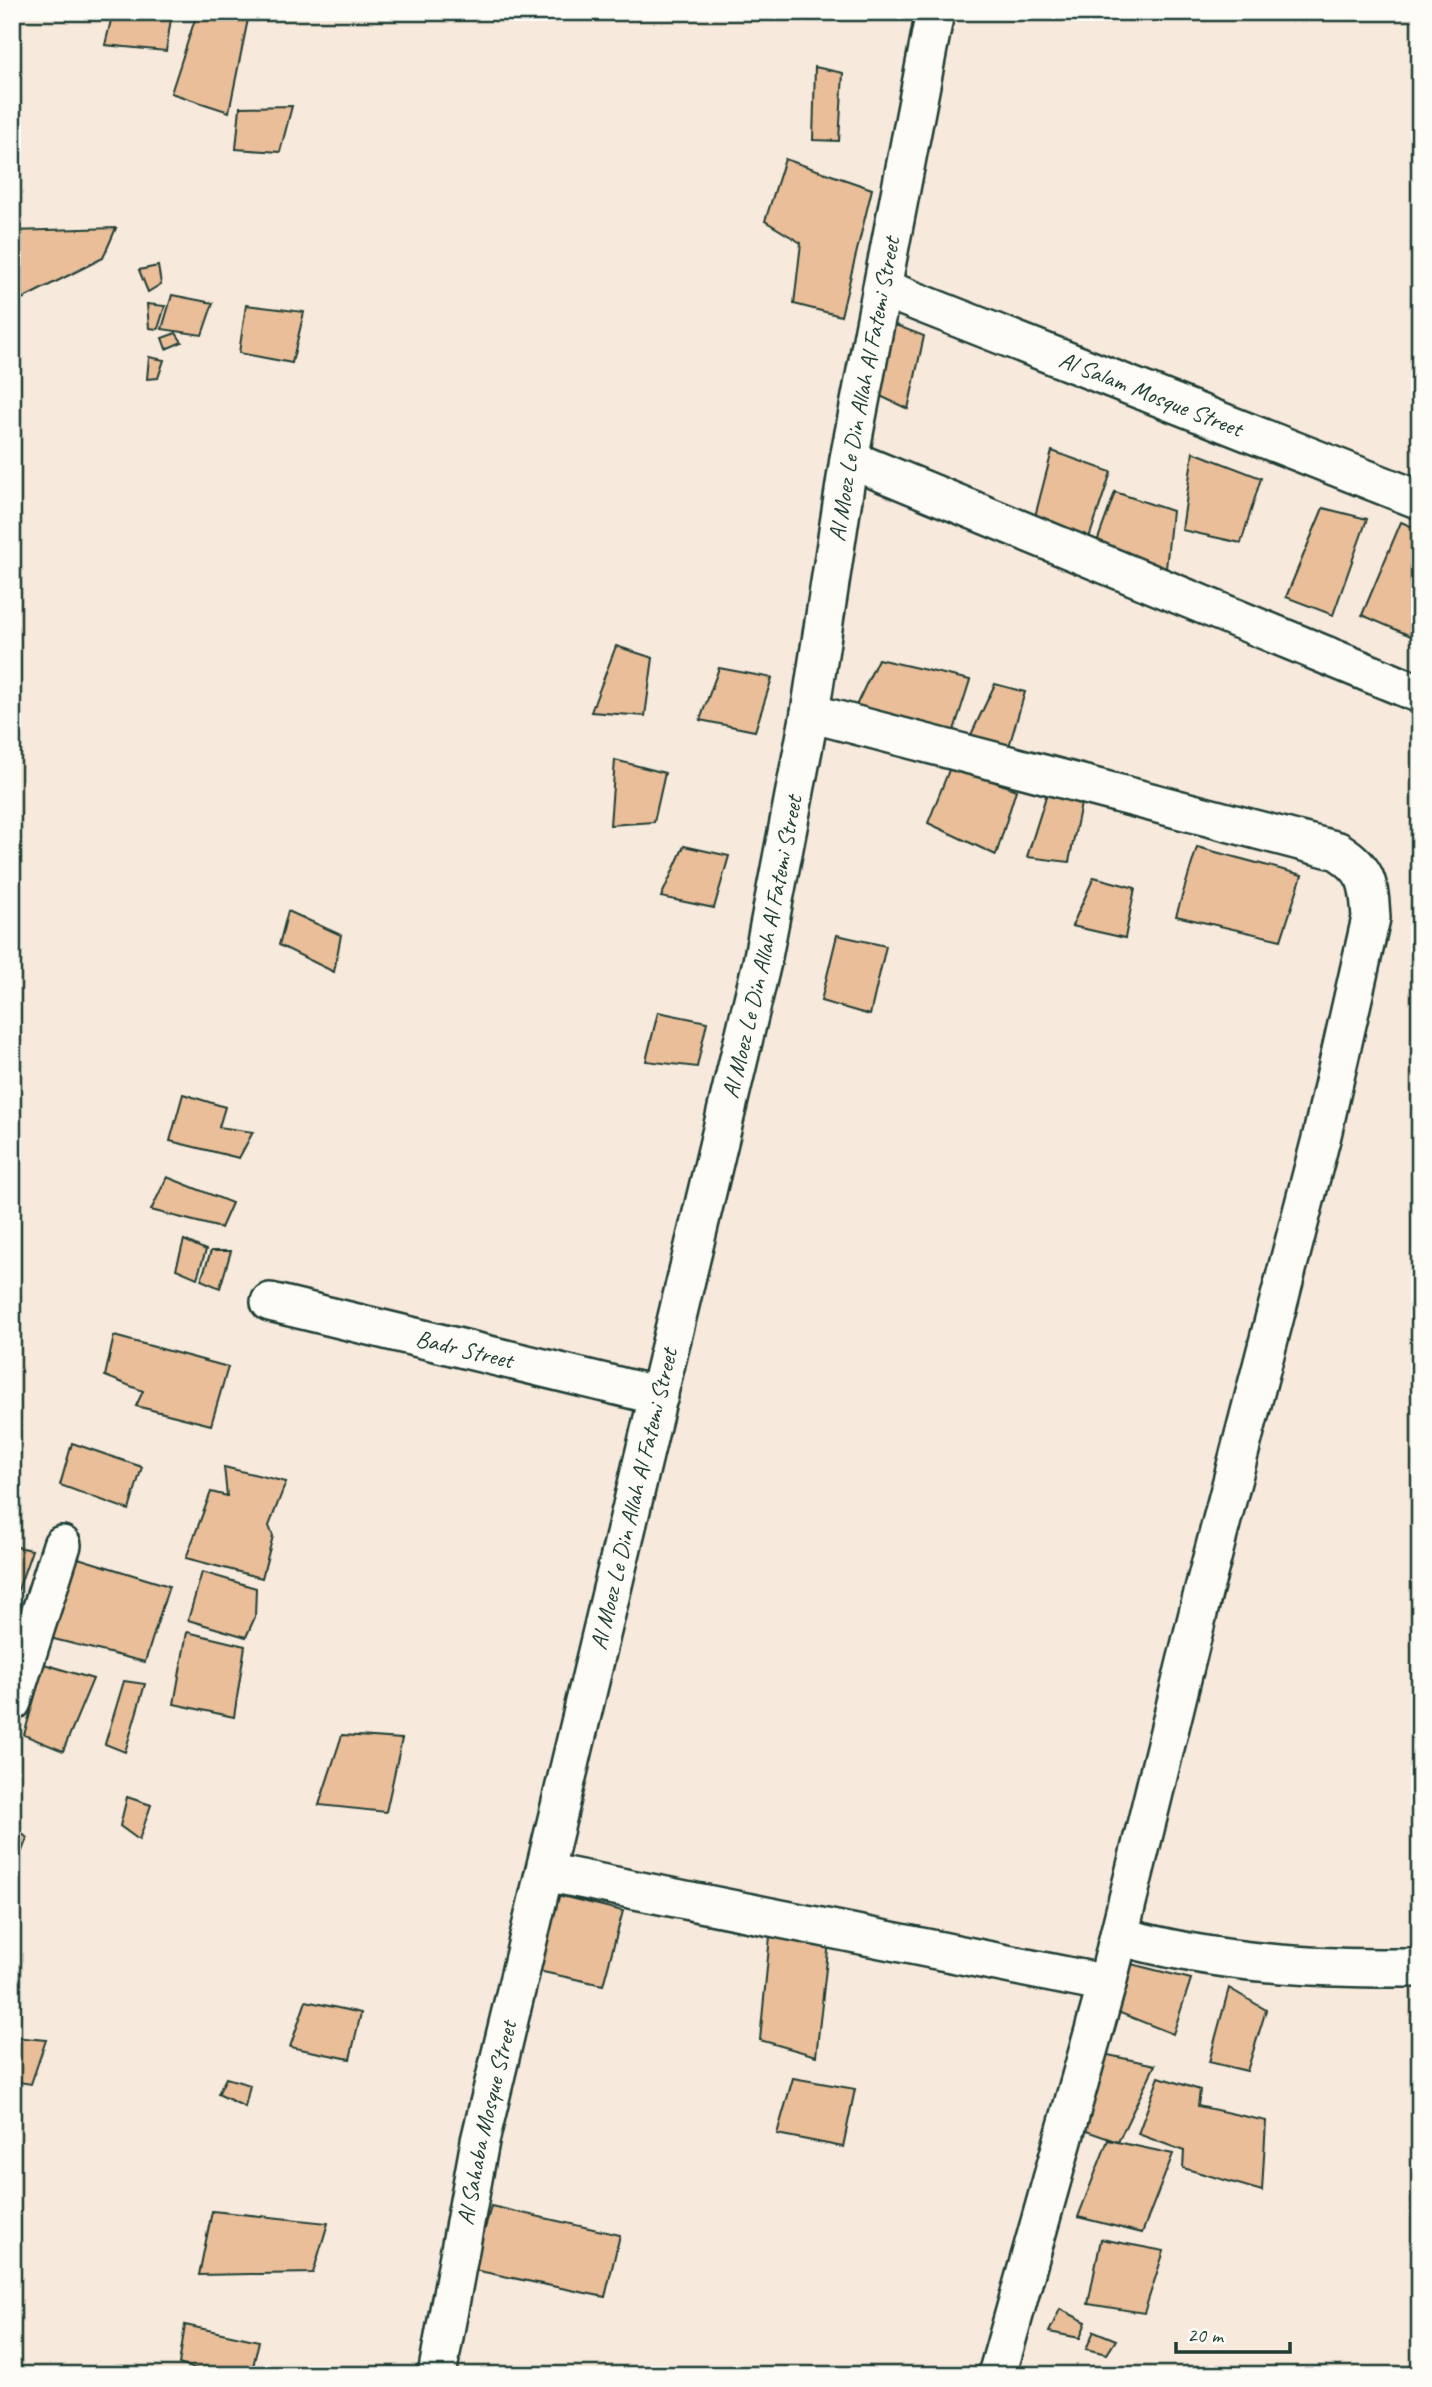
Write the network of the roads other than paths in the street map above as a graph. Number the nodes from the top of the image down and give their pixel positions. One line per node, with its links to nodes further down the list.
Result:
1 (935, 12): 2 (street, Al Moez Le Din Allah Al Fatemi Street)
2 (882, 288): 3 (street, Al Moez Le Din Allah Al Fatemi Street); 4 (street, Al Salam Mosque Street)
3 (849, 459): 5 (street); 6 (street, Al Moez Le Din Allah Al Fatemi Street)
4 (1420, 500)
5 (1420, 694)
6 (810, 713): 8 (street, Al Moez Le Din Allah Al Fatemi Street); 12 (street)
7 (270, 1303): 8 (street, Badr Street)
8 (659, 1396): 11 (street, Al Moez Le Din Allah Al Fatemi Street)
9 (62, 1545): 10 (street)
10 (12, 1702)
11 (545, 1872): 14 (street); 15 (street, Al Sahaba Mosque Street)
12 (1119, 1936): 13 (street); 14 (street)
13 (1420, 1968)
14 (1107, 1984): 16 (street)
15 (437, 2375)
16 (998, 2375)

